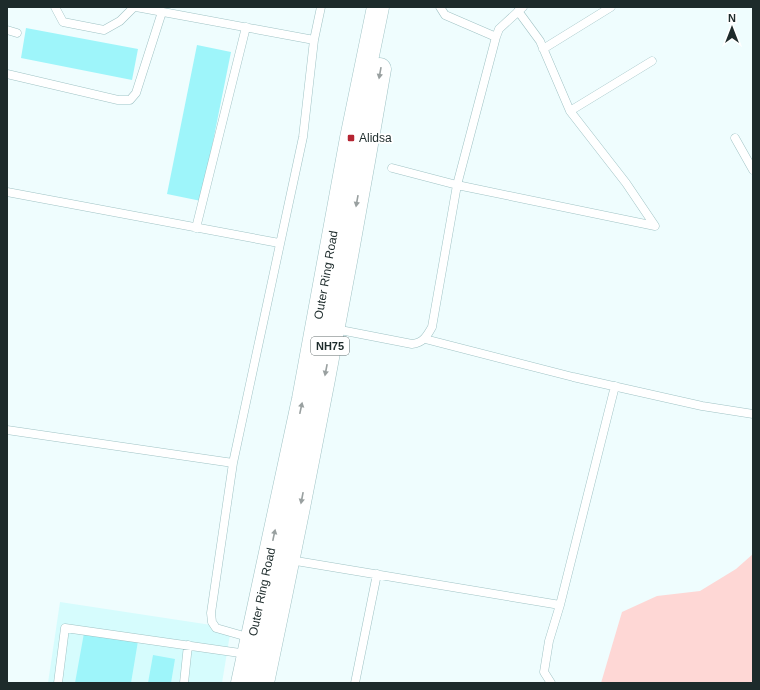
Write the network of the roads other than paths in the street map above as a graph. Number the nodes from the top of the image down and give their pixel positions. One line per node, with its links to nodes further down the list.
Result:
1 (55, 7): 2 (lane)
2 (135, 7): 9 (lane)
3 (321, 7): 14 (lane)
4 (378, 7): 26 (highway, Outer Ring Road / NH75)
5 (391, 7): 26 (highway, Outer Ring Road / NH75, one-way to 26)
6 (440, 7): 13 (lane)
7 (611, 7): 15 (lane)
8 (520, 9): 13 (lane); 15 (lane)
9 (162, 12): 10 (lane); 17 (lane)
10 (246, 27): 14 (lane); 24 (lane)
11 (7, 30): 12 (lane)
12 (17, 32)
13 (496, 36): 22 (lane)
14 (314, 40): 25 (lane)
15 (543, 49): 18 (lane)
16 (652, 61): 18 (lane)
17 (7, 74)
18 (570, 111): 22 (lane)
19 (735, 138): 21 (lane)
20 (392, 168): 22 (lane)
21 (753, 170)
22 (457, 185): 27 (lane)
23 (7, 192): 24 (lane)
24 (196, 228): 25 (lane)
25 (279, 244): 31 (lane)
26 (325, 327): 27 (lane); 32 (highway, Outer Ring Road / NH75, one-way to 32); 36 (highway, Outer Ring Road / NH75, one-way to 26)
27 (425, 339): 28 (lane)
28 (615, 386): 29 (lane); 34 (lane)
29 (753, 414)
30 (7, 430): 31 (lane)
31 (233, 463): 36 (lane)
32 (289, 560): 33 (lane); 40 (highway, Outer Ring Road / NH75)
33 (377, 574): 34 (lane); 41 (lane)
34 (560, 605): 42 (lane)
35 (188, 645): 36 (lane); 37 (lane); 38 (lane)
36 (250, 646): 39 (highway, Outer Ring Road / NH75)
37 (58, 683)
38 (184, 683)
39 (242, 683)
40 (263, 683)
41 (355, 683)
42 (551, 683)

